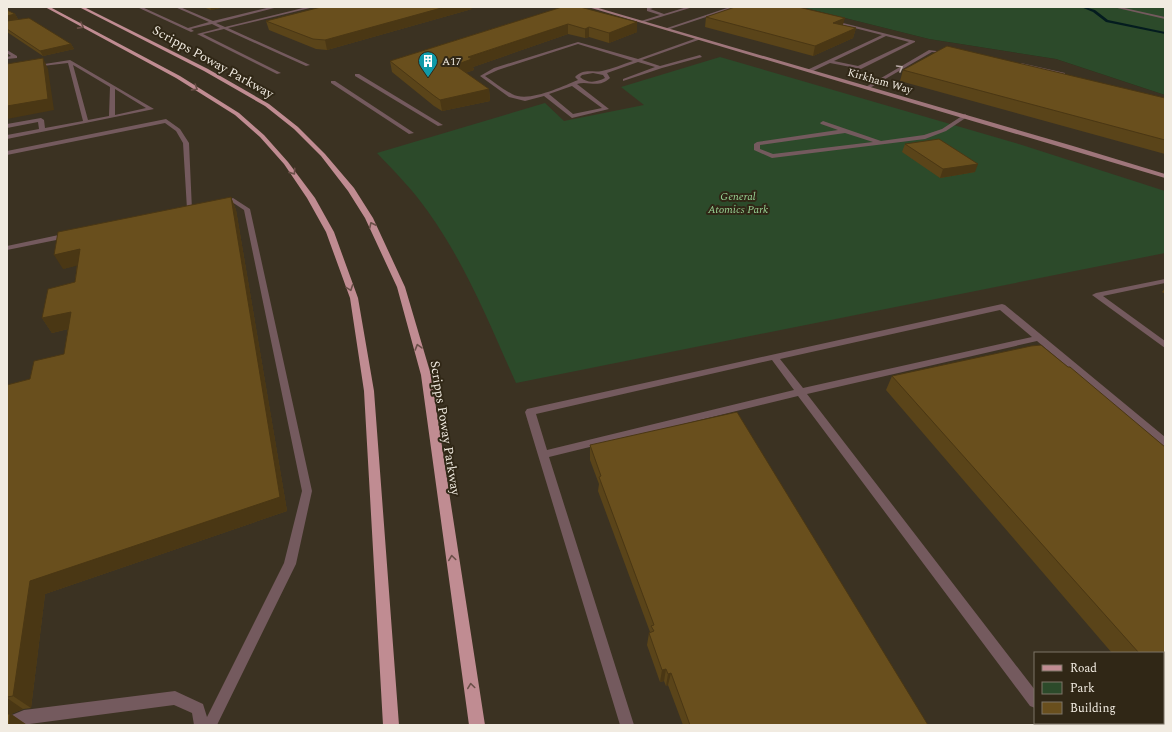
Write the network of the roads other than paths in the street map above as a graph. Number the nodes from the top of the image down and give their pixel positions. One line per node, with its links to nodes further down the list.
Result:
1 (47, 7): 74 (main road, one-way to 74)
2 (81, 7): 75 (main road, Scripps Poway Parkway, one-way to 2)
3 (139, 7): 18 (lane)
4 (176, 7): 16 (lane)
5 (276, 7): 16 (lane)
6 (312, 7): 17 (lane)
7 (590, 7): 15 (main road, Kirkham Way)
8 (654, 7): 12 (lane)
9 (691, 7): 12 (lane)
10 (734, 7): 19 (lane)
11 (1115, 7): 13 (lane)
12 (664, 15): 15 (lane)
13 (1165, 18)
14 (826, 20): 21 (lane)
15 (642, 22): 19 (main road, Kirkham Way)
16 (213, 23): 17 (lane); 18 (lane)
17 (224, 28): 20 (lane); 31 (lane)
18 (187, 29): 20 (lane)
19 (666, 29): 22 (main road, Kirkham Way)
20 (199, 34): 35 (lane)
21 (886, 35): 29 (lane); 29 (lane)
22 (699, 39): 27 (lane); 34 (main road, Kirkham Way)
23 (7, 51): 26 (lane)
24 (953, 53): 44 (lane, one-way to 24)
25 (700, 56): 33 (lane)
26 (7, 58)
27 (639, 60): 33 (lane); 36 (lane); 45 (lane)
28 (70, 61): 32 (lane); 43 (lane); 48 (lane)
29 (829, 61): 34 (lane)
30 (1018, 63): 38 (lane)
31 (308, 65)
32 (30, 66)
33 (660, 67): 39 (lane)
34 (809, 71): 44 (main road, Kirkham Way)
35 (279, 73)
36 (602, 73): 40 (lane); 40 (lane)
37 (357, 75): 50 (lane)
38 (1070, 76)
39 (625, 80)
40 (581, 81): 42 (lane)
41 (333, 82): 54 (lane)
42 (573, 84): 45 (lane); 45 (lane)
43 (112, 86): 46 (lane); 46 (lane)
44 (866, 88): 47 (main road, Kirkham Way)
45 (546, 94)
46 (112, 116): 48 (lane)
47 (966, 116): 56 (lane); 58 (main road, Kirkham Way)
48 (86, 122): 52 (lane)
49 (823, 123): 53 (lane)
50 (440, 125)
51 (7, 126): 52 (lane)
52 (42, 130): 55 (lane)
53 (845, 131): 56 (lane); 56 (lane)
54 (411, 133)
55 (7, 137)
56 (879, 142)
57 (7, 153): 60 (lane)
58 (1165, 176)
59 (211, 205): 73 (lane)
60 (190, 209)
61 (74, 234): 62 (lane)
62 (7, 248)
63 (1165, 281): 65 (lane)
64 (1039, 338): 66 (lane); 67 (lane); 68 (lane)
65 (1165, 345)
66 (774, 356): 67 (lane); 69 (lane)
67 (801, 392): 69 (lane); 70 (lane)
68 (1165, 444)
69 (543, 455): 76 (lane)
70 (1034, 700)
71 (7, 724): 72 (lane)
72 (201, 725)
73 (210, 725)
74 (392, 725)
75 (476, 725)
76 (627, 725)

